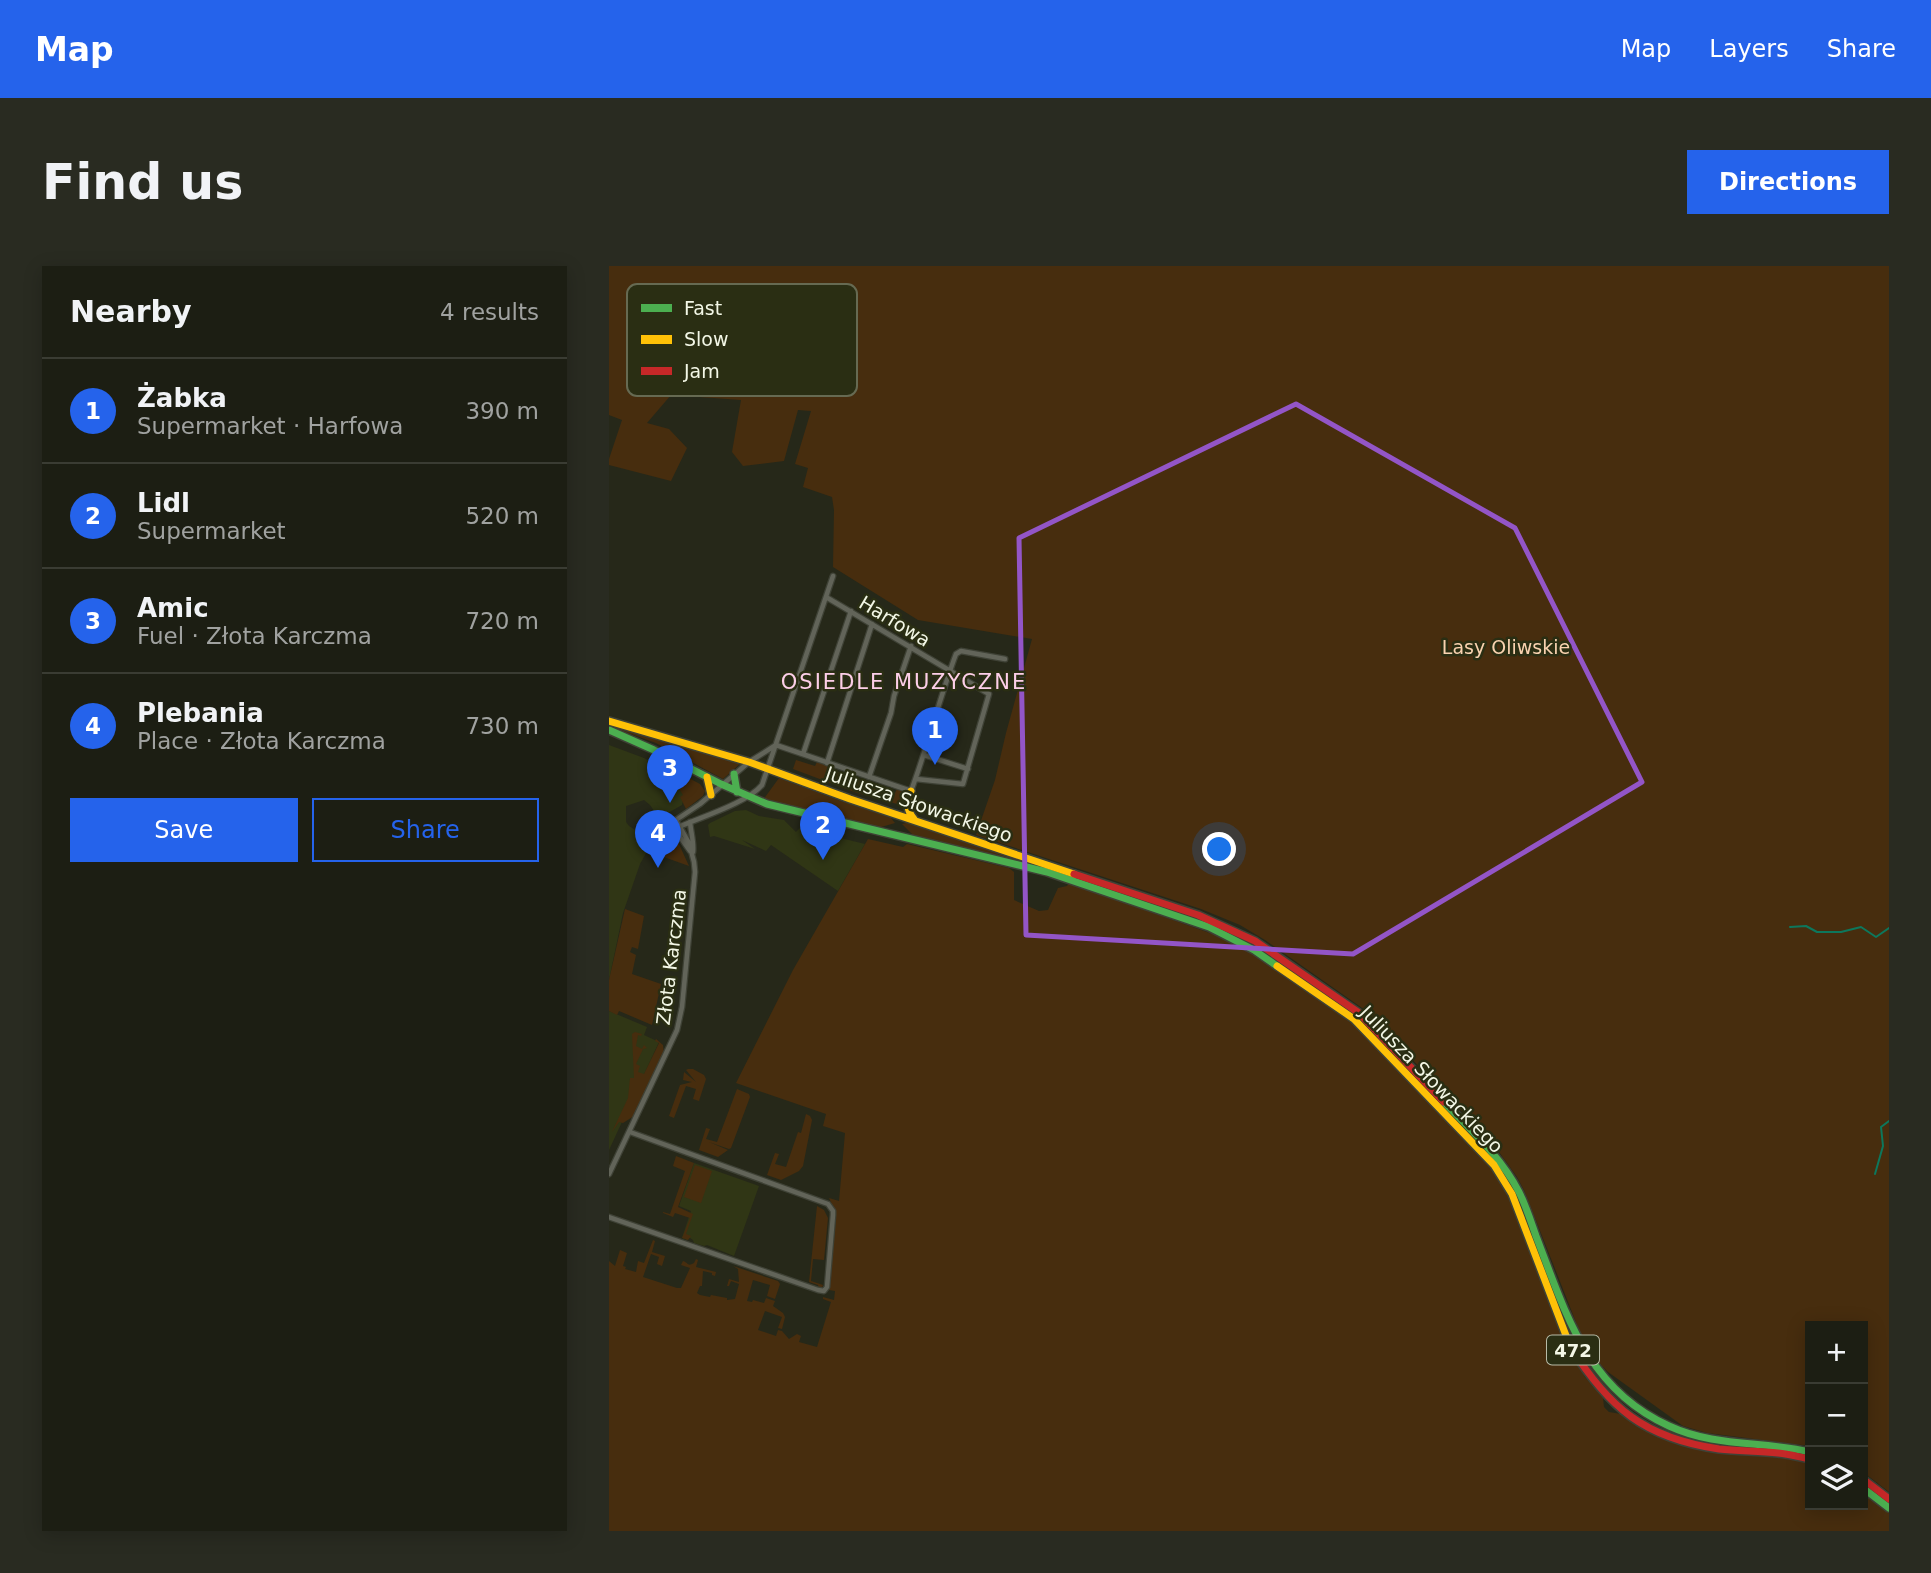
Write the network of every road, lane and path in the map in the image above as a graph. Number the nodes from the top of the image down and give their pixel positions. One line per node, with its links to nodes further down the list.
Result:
1 (833, 576): 2 (street)
2 (826, 597): 3 (street, Harfowa); 10 (street)
3 (851, 611): 4 (street, Harfowa); 11 (street)
4 (872, 624): 5 (street, Harfowa); 14 (street)
5 (911, 646): 7 (street, Harfowa); 19 (street)
6 (1005, 659): 7 (street)
7 (950, 670): 12 (street); 16 (street, Harfowa)
8 (609, 721): 13 (main road, 472)
9 (609, 730): 18 (main road, 472)
10 (776, 745): 11 (street); 13 (street); 15 (street)
11 (803, 754): 14 (street)
12 (924, 755): 16 (street); 20 (street)
13 (749, 762): 15 (main road, 472); 17 (street, Złota Karczma)
14 (827, 763): 19 (street)
15 (769, 768): 25 (street); 26 (main road, Juliusza Słowackiego / 472)
16 (968, 769): 20 (street)
17 (734, 774): 21 (street, Złota Karczma); 23 (main road)
18 (708, 777): 21 (main road, 472); 24 (main road)
19 (869, 777): 22 (street)
20 (916, 779): 22 (street)
21 (723, 785): 23 (main road, 472); 24 (street, Złota Karczma)
22 (911, 791): 26 (main road)
23 (737, 792): 25 (main road, 472)
24 (711, 795): 28 (street, Złota Karczma)
25 (747, 797): 27 (street); 30 (main road, Juliusza Słowackiego / 472)
26 (914, 820): 30 (main road, Juliusza Słowackiego / 472)
27 (690, 822): 28 (street); 29 (street, Złota Karczma)
28 (679, 827): 29 (street, Złota Karczma)
29 (692, 854): 32 (street, Złota Karczma)
30 (1428, 1089): 31 (main road, Juliusza Słowackiego / 472)
31 (1447, 1109): 35 (main road, Juliusza Słowackiego / 472); 36 (main road, Juliusza Słowackiego / 472)
32 (630, 1132): 33 (street, Złota Karczma); 34 (street)
33 (609, 1174)
34 (609, 1217)
35 (1805, 1451)
36 (1805, 1458)
37 (1868, 1483): 39 (main road)
38 (1868, 1492): 40 (main road)
39 (1889, 1499)
40 (1889, 1508)

